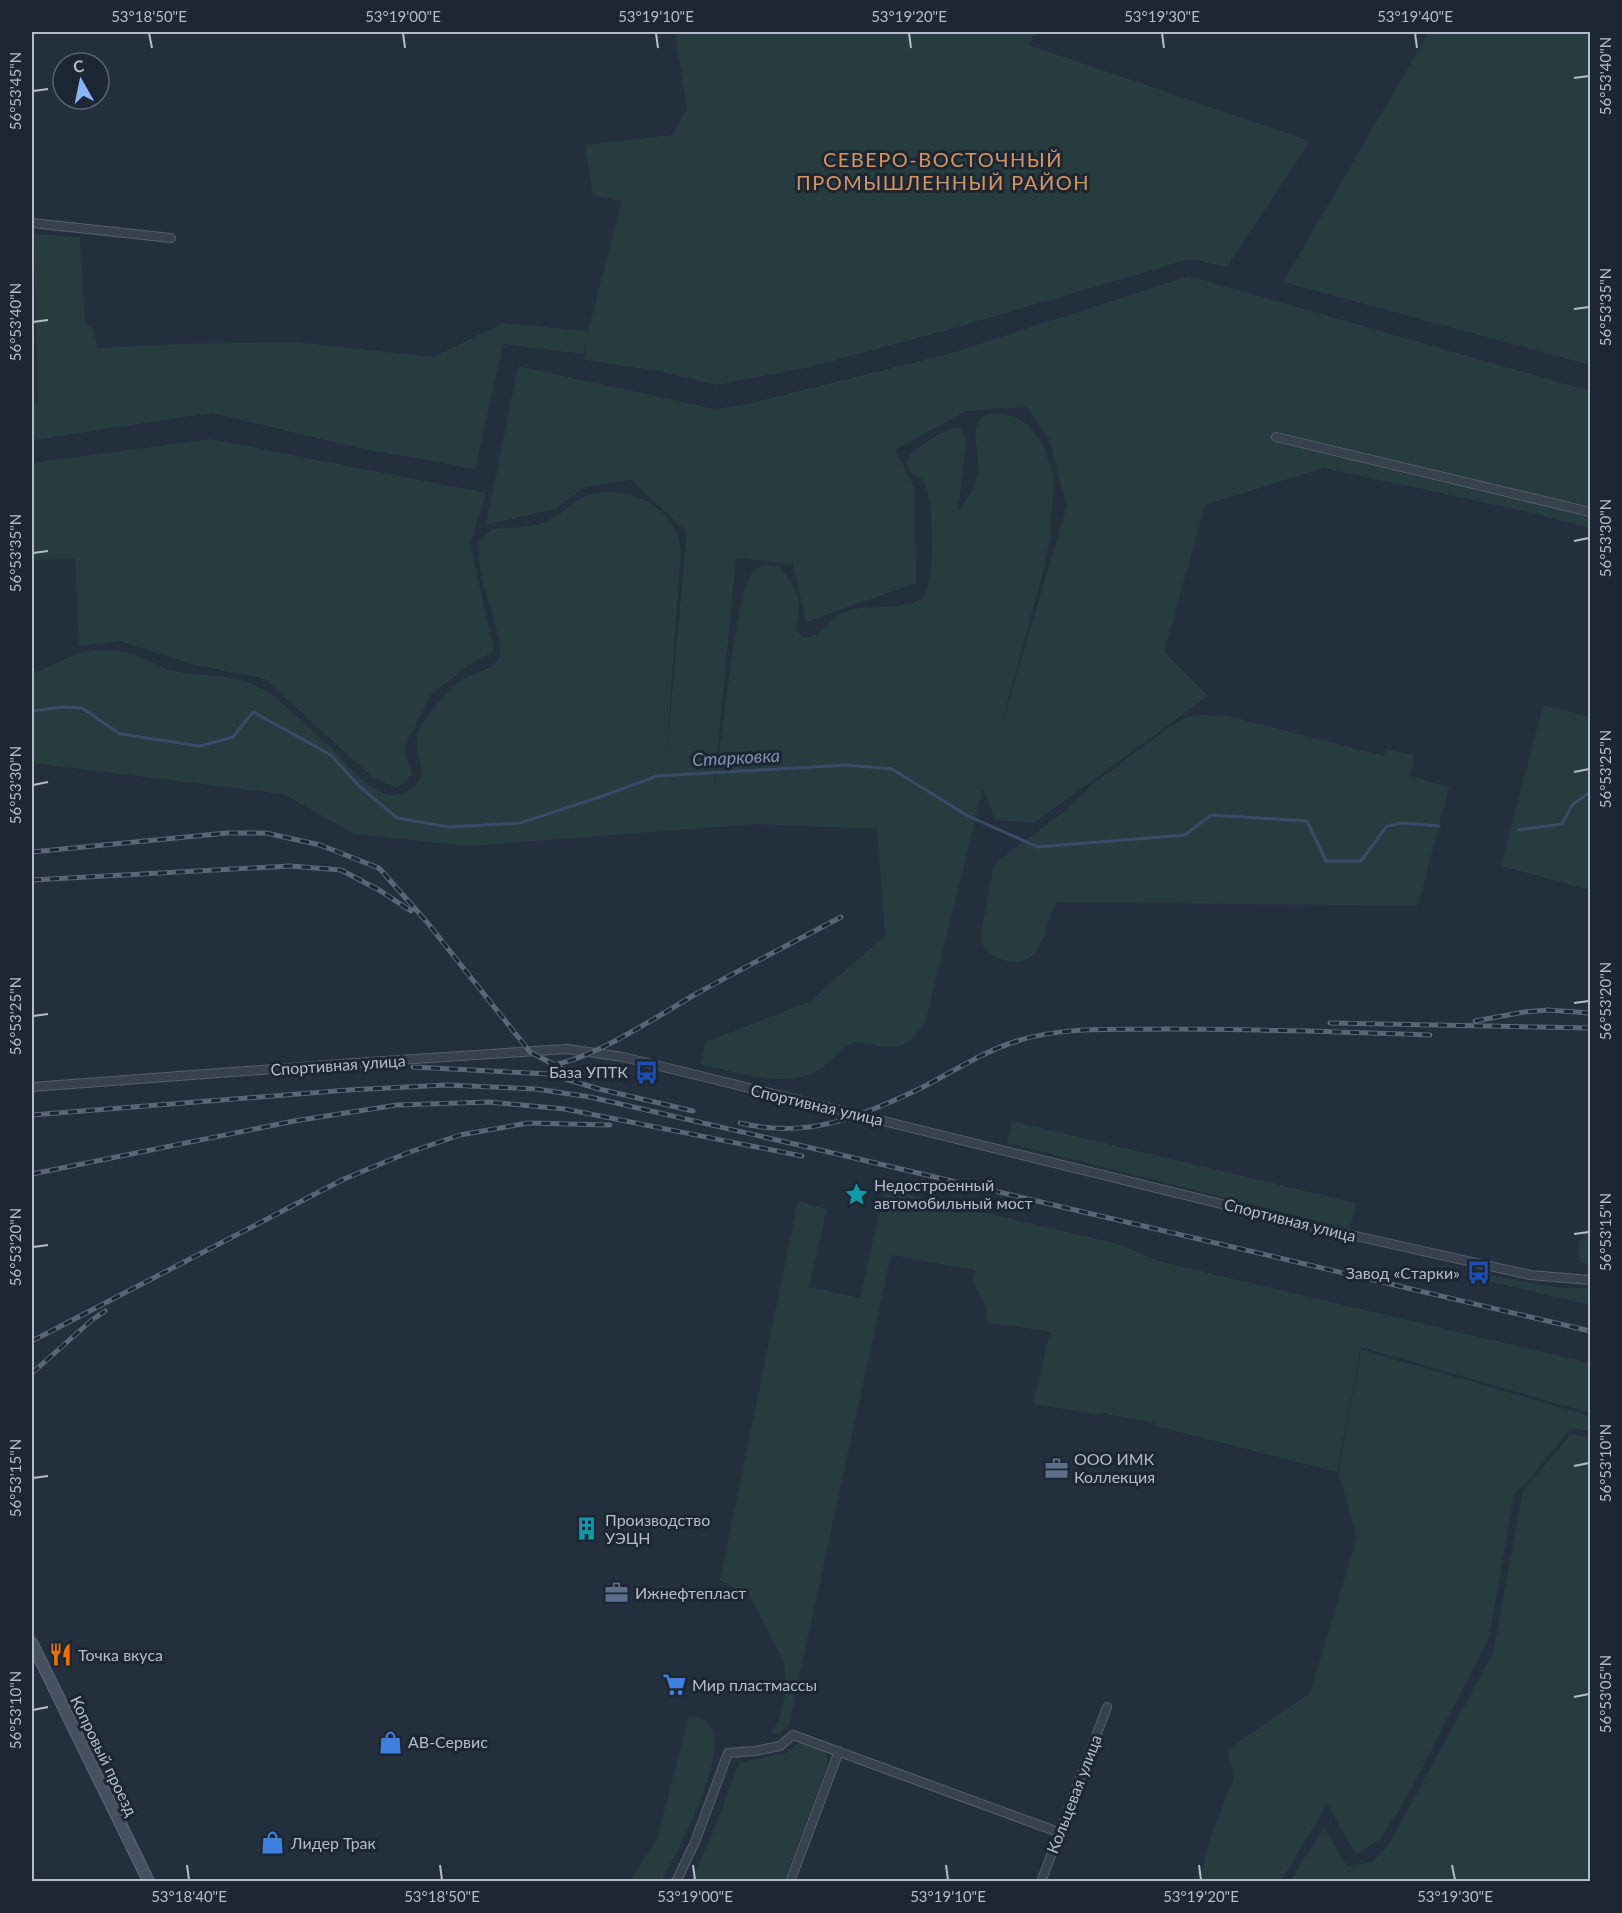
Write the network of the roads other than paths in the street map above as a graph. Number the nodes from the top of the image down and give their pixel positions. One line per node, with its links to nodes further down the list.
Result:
1 (32, 223): 2 (street)
2 (171, 238)
3 (1276, 437): 4 (street)
4 (1590, 512)
5 (32, 1087): 6 (street, Спортивная улица)
6 (1590, 1280)
7 (32, 1643): 11 (main road, Копровый проезд)
8 (1107, 1707): 10 (street, Кольцевая улица)
9 (839, 1751): 10 (street); 12 (street); 13 (street)
10 (1058, 1832): 14 (street, Кольцевая улица)
11 (150, 1881)
12 (676, 1881)
13 (790, 1881)
14 (1041, 1881)

